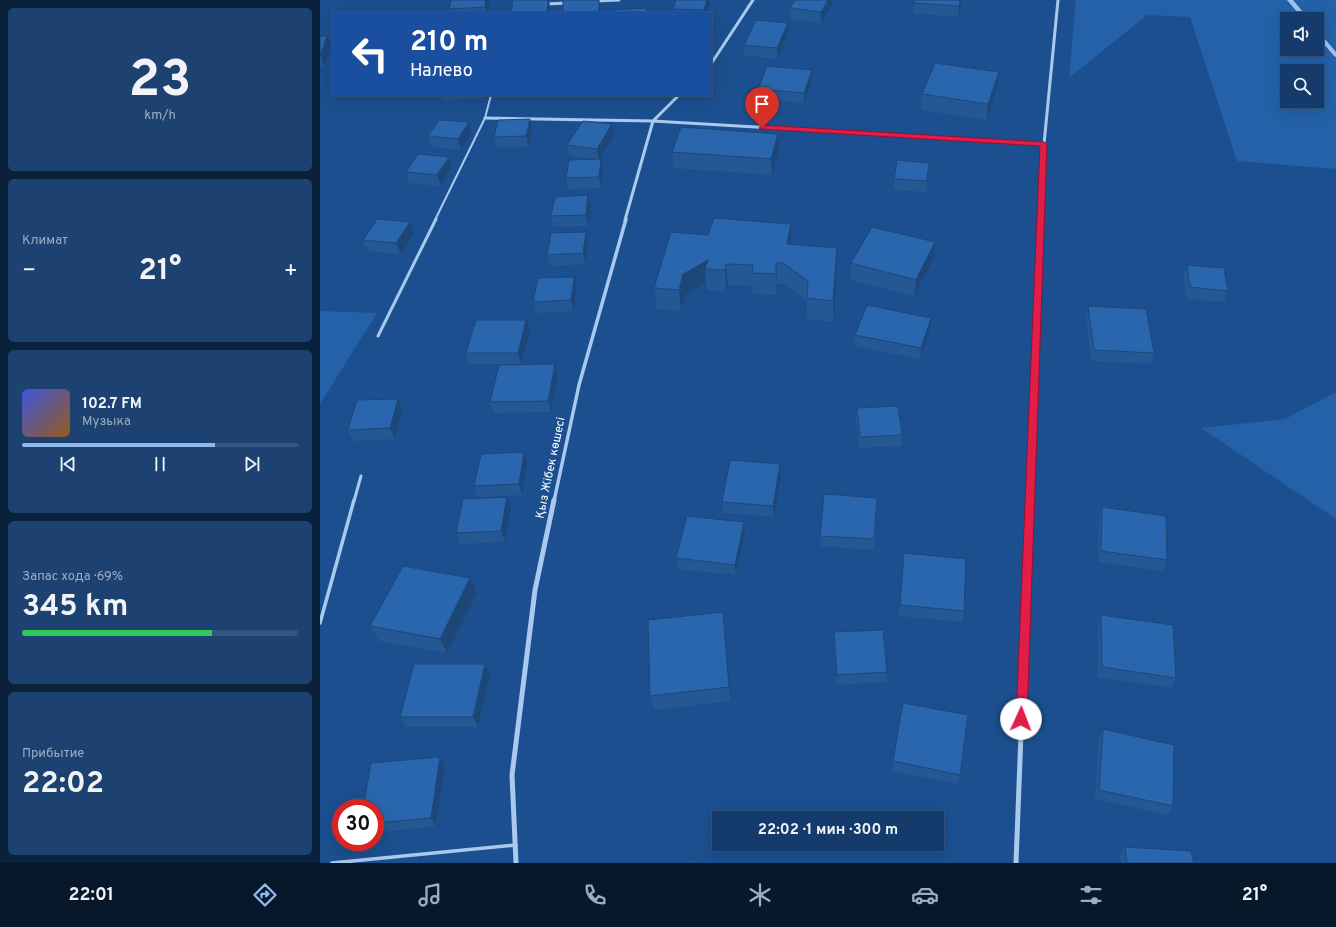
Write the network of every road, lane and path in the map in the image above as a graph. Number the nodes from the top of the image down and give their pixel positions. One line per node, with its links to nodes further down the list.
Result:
1 (619, 0): 4 (street)
2 (753, 0): 7 (street)
3 (1058, 0): 12 (street)
4 (588, 2)
5 (572, 3): 6 (street)
6 (540, 4)
7 (712, 62)
8 (491, 96): 10 (lane)
9 (679, 96): 11 (street)
10 (485, 118): 11 (street); 13 (lane)
11 (653, 121): 12 (street); 16 (street, Қыз Жібек көшесі)
12 (1044, 144): 19 (street)
13 (378, 336)
14 (361, 476): 15 (lane)
15 (320, 623)
16 (516, 844): 17 (lane); 18 (street, Қыз Жібек көшесі)
17 (332, 863)
18 (516, 863)
19 (1016, 863)

